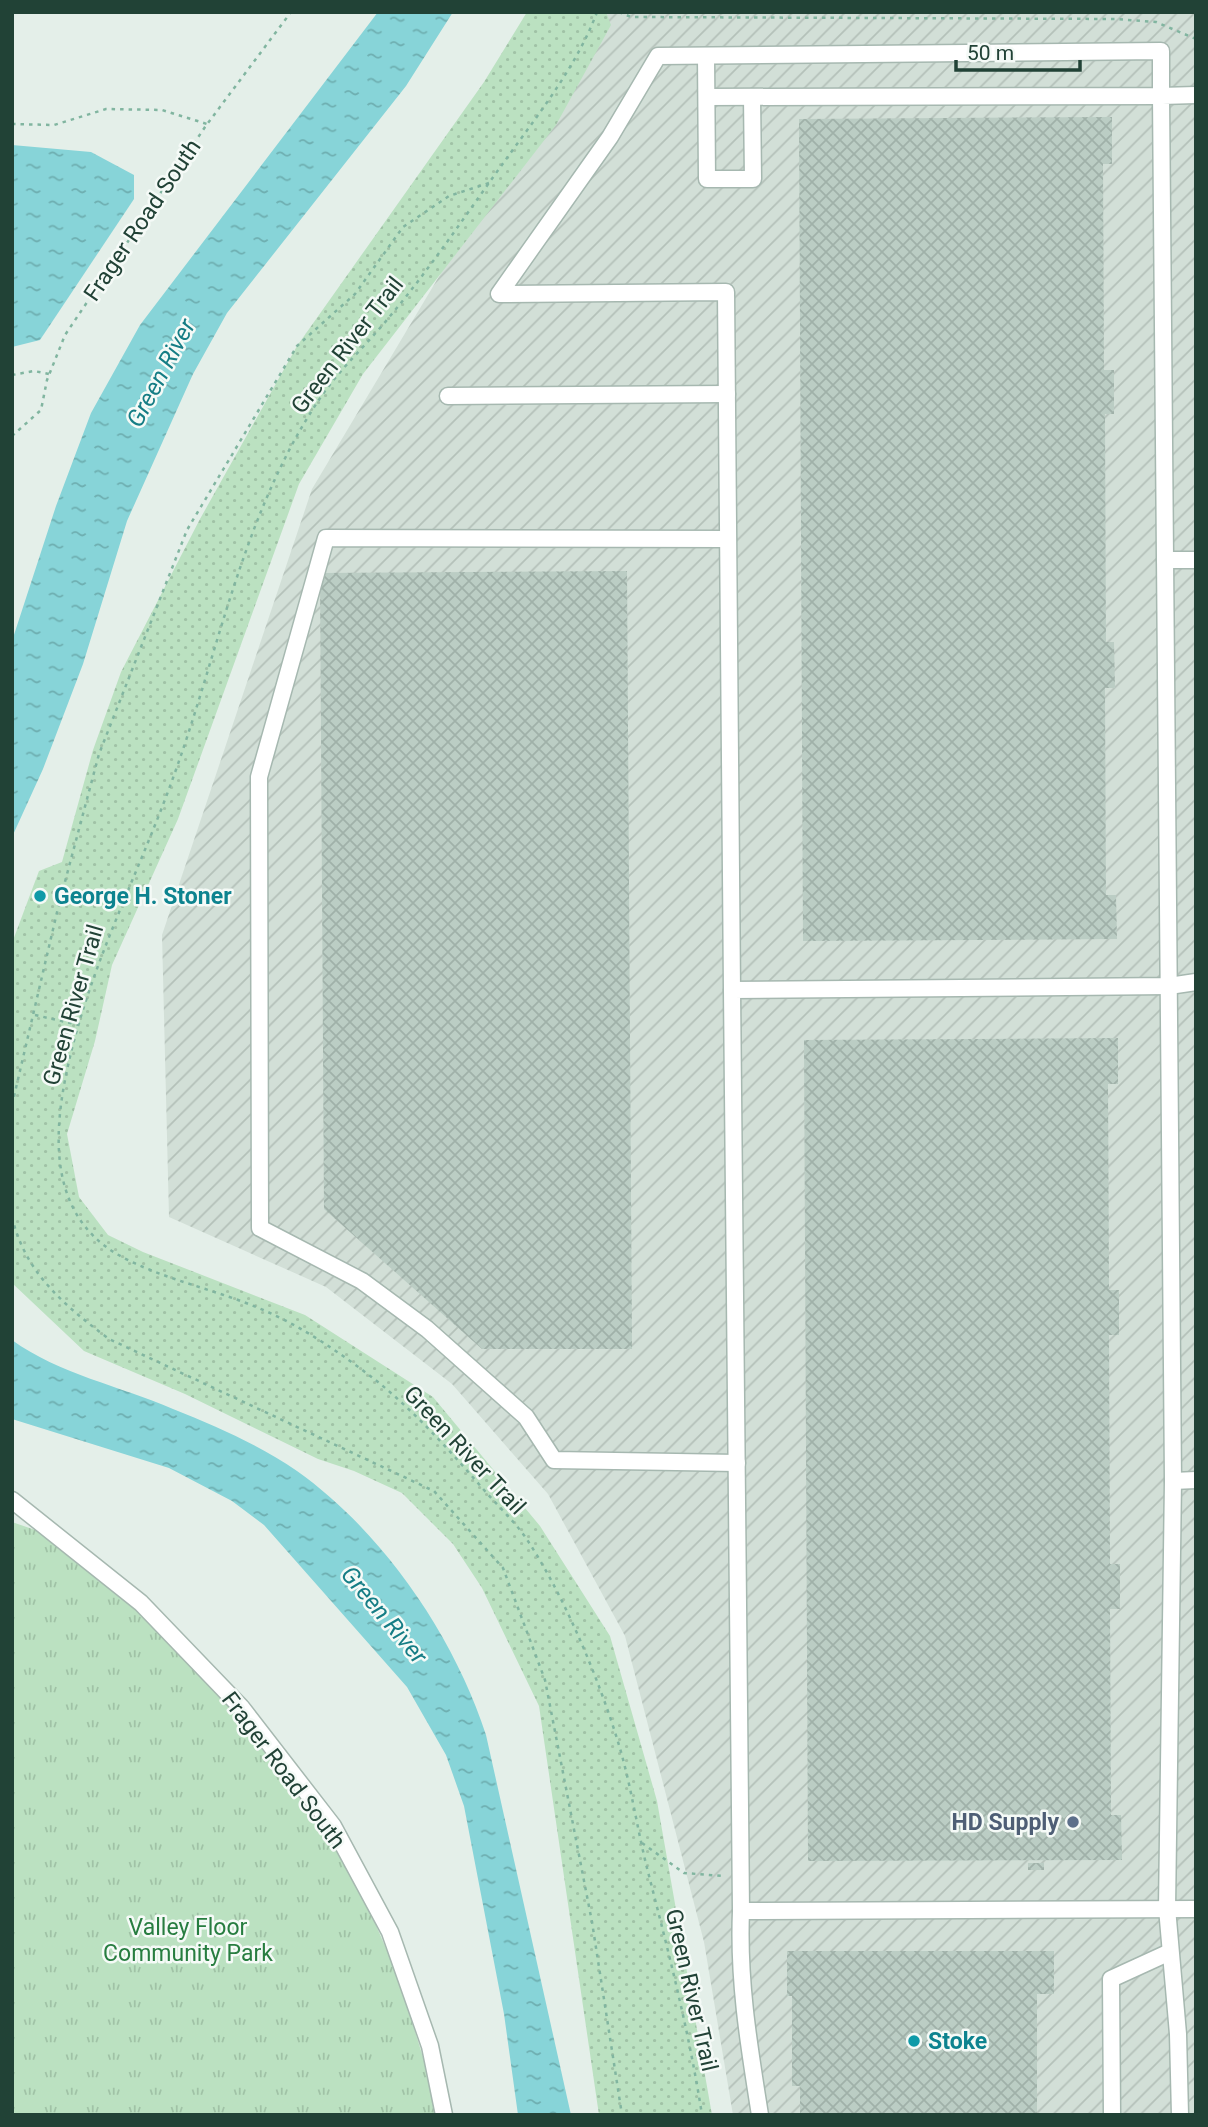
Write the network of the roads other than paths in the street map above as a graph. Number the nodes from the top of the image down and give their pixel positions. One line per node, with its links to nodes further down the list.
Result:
1 (706, 56): 3 (street); 4 (street); 6 (street)
2 (1196, 95): 3 (street)
3 (1161, 96): 5 (street); 9 (street)
4 (707, 97): 5 (street); 5 (street)
5 (752, 97)
6 (727, 394): 7 (street); 8 (street)
7 (448, 396)
8 (729, 539): 13 (street); 14 (street)
9 (1165, 560): 10 (street); 12 (street)
10 (1196, 560)
11 (1196, 982): 12 (street)
12 (1169, 986): 13 (street); 16 (street)
13 (732, 989): 14 (street)
14 (737, 1463): 20 (street)
15 (1196, 1480): 16 (street)
16 (1173, 1481): 18 (street)
17 (12, 1500): 22 (street, Frager Road South)
18 (1167, 1908): 19 (street); 20 (street); 21 (street)
19 (1196, 1909)
20 (741, 1911): 23 (street)
21 (1170, 1952): 24 (street); 25 (street)
22 (444, 2115)
23 (760, 2115)
24 (1112, 2115)
25 (1180, 2115)

